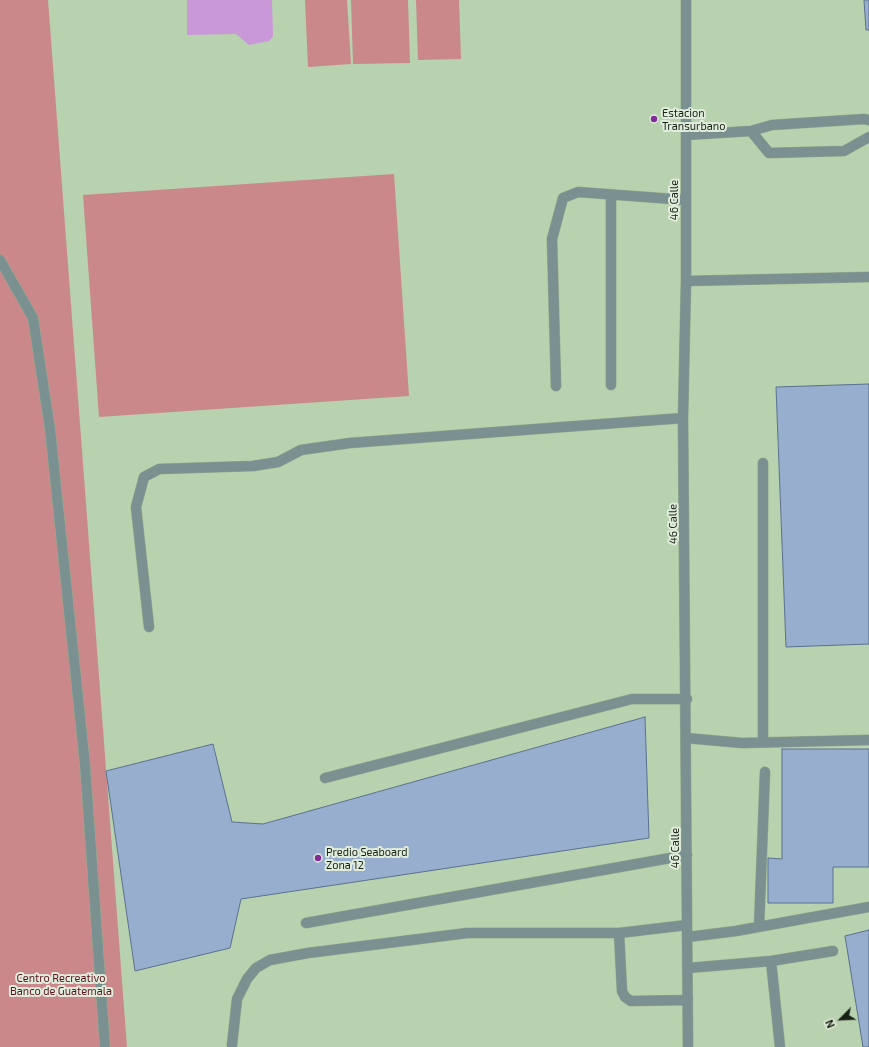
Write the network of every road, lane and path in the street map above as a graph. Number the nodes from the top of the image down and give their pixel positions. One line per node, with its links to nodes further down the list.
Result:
1 (686, 0): 4 (street, 46 Calle)
2 (869, 120): 3 (street)
3 (751, 131): 4 (street); 5 (street)
4 (686, 135): 7 (street, 46 Calle)
5 (869, 137)
6 (611, 195): 7 (street); 11 (street); 12 (street)
7 (686, 200): 10 (street, 46 Calle)
8 (0, 260): 34 (street)
9 (869, 277): 10 (street)
10 (686, 281): 13 (street, 46 Calle)
11 (611, 385)
12 (556, 386)
13 (683, 418): 15 (street); 16 (street, 46 Calle)
14 (763, 463): 19 (street)
15 (149, 627)
16 (687, 699): 17 (street, 46 Calle); 21 (street)
17 (686, 738): 19 (street); 22 (street, 46 Calle)
18 (869, 740): 19 (street)
19 (763, 742)
20 (765, 772): 26 (street)
21 (325, 778)
22 (687, 855): 24 (street); 25 (street, 46 Calle)
23 (869, 908): 26 (street)
24 (306, 923)
25 (687, 925): 27 (street); 28 (street, 46 Calle)
26 (759, 927): 28 (street)
27 (619, 933): 32 (street); 33 (street)
28 (688, 937): 31 (street, 46 Calle)
29 (833, 951): 30 (street)
30 (771, 961): 31 (street); 36 (street)
31 (688, 968): 32 (street, 46 Calle)
32 (688, 1000): 35 (street, 46 Calle)
33 (232, 1045)
34 (105, 1047)
35 (688, 1047)
36 (780, 1047)

